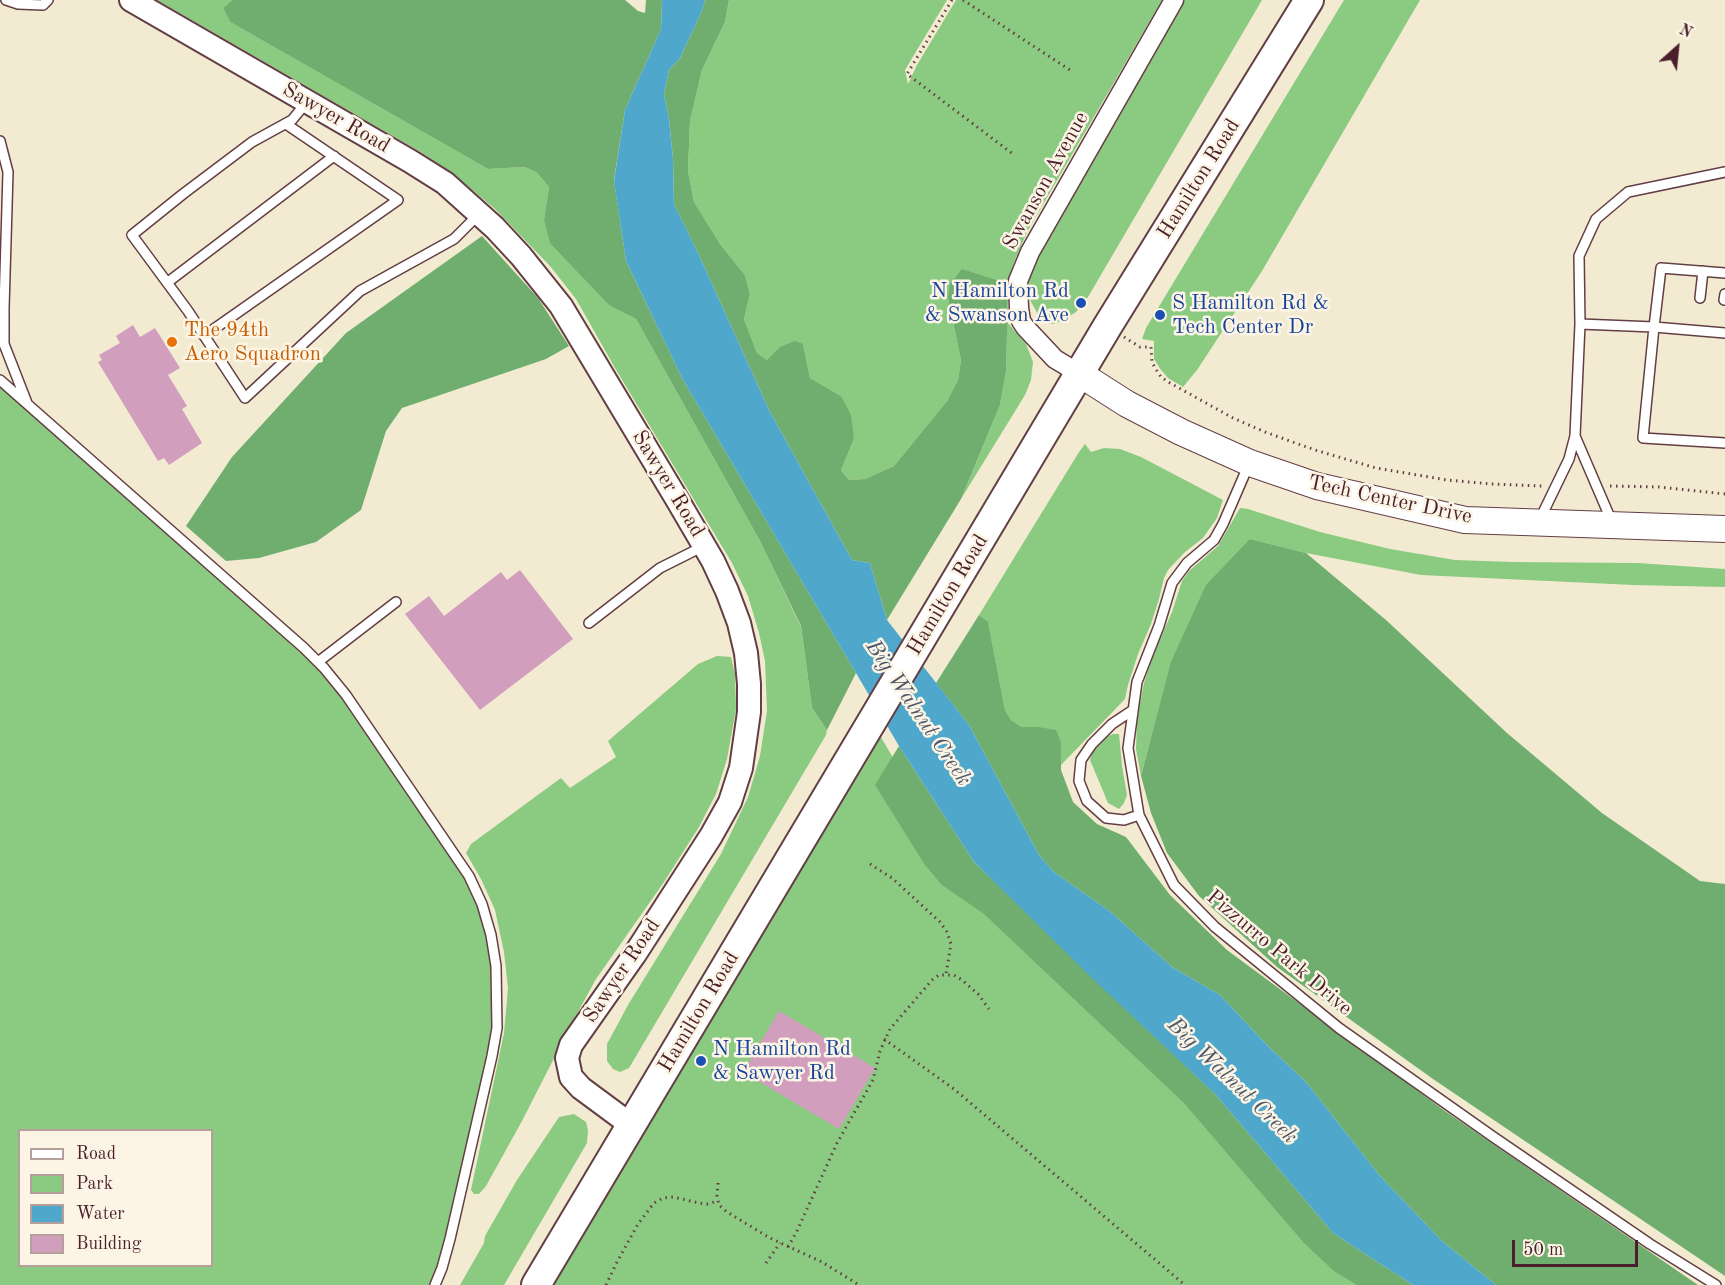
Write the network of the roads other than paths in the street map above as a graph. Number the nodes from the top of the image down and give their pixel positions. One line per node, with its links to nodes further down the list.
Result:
1 (6, 0): 2 (lane)
2 (48, 0)
3 (131, 0): 6 (street, Sawyer Road)
4 (1174, 0): 25 (street, Swanson Avenue)
5 (1309, 0): 25 (main road, Hamilton Road)
6 (308, 101): 7 (lane); 11 (street, Sawyer Road)
7 (286, 124): 9 (lane); 14 (lane)
8 (0, 141): 27 (lane)
9 (334, 156): 14 (lane); 24 (lane)
10 (1725, 172): 20 (lane)
11 (480, 214): 24 (lane); 34 (street, Sawyer Road)
12 (1702, 271): 13 (lane); 16 (lane); 21 (lane)
13 (1725, 273)
14 (168, 282): 24 (lane)
15 (1725, 294): 17 (lane)
16 (1700, 298)
17 (1724, 300)
18 (1697, 320): 22 (lane)
19 (1721, 322): 23 (lane)
20 (1580, 324): 21 (lane); 28 (lane)
21 (1654, 327): 22 (lane); 29 (lane)
22 (1696, 331): 23 (lane)
23 (1723, 333)
24 (204, 336)
25 (1080, 374): 30 (main road, Tech Center Drive); 40 (main road, Hamilton Road)
26 (0, 380): 27 (lane)
27 (28, 405): 37 (lane)
28 (1575, 436): 31 (lane); 32 (lane)
29 (1725, 443)
30 (1250, 463): 31 (main road, Tech Center Drive); 38 (lane, Pizzurro Park Drive)
31 (1538, 522): 32 (main road, Tech Center Drive)
32 (1614, 525): 33 (main road, Tech Center Drive)
33 (1725, 529)
34 (704, 546): 36 (lane); 40 (street, Sawyer Road)
35 (396, 602): 37 (lane)
36 (589, 623)
37 (318, 662): 41 (lane)
38 (1133, 710): 39 (lane, Pizzurro Park Drive); 39 (lane)
39 (1139, 814): 43 (lane, Pizzurro Park Drive)
40 (631, 1125): 42 (main road, Hamilton Road)
41 (435, 1285)
42 (536, 1285)
43 (1716, 1285)

